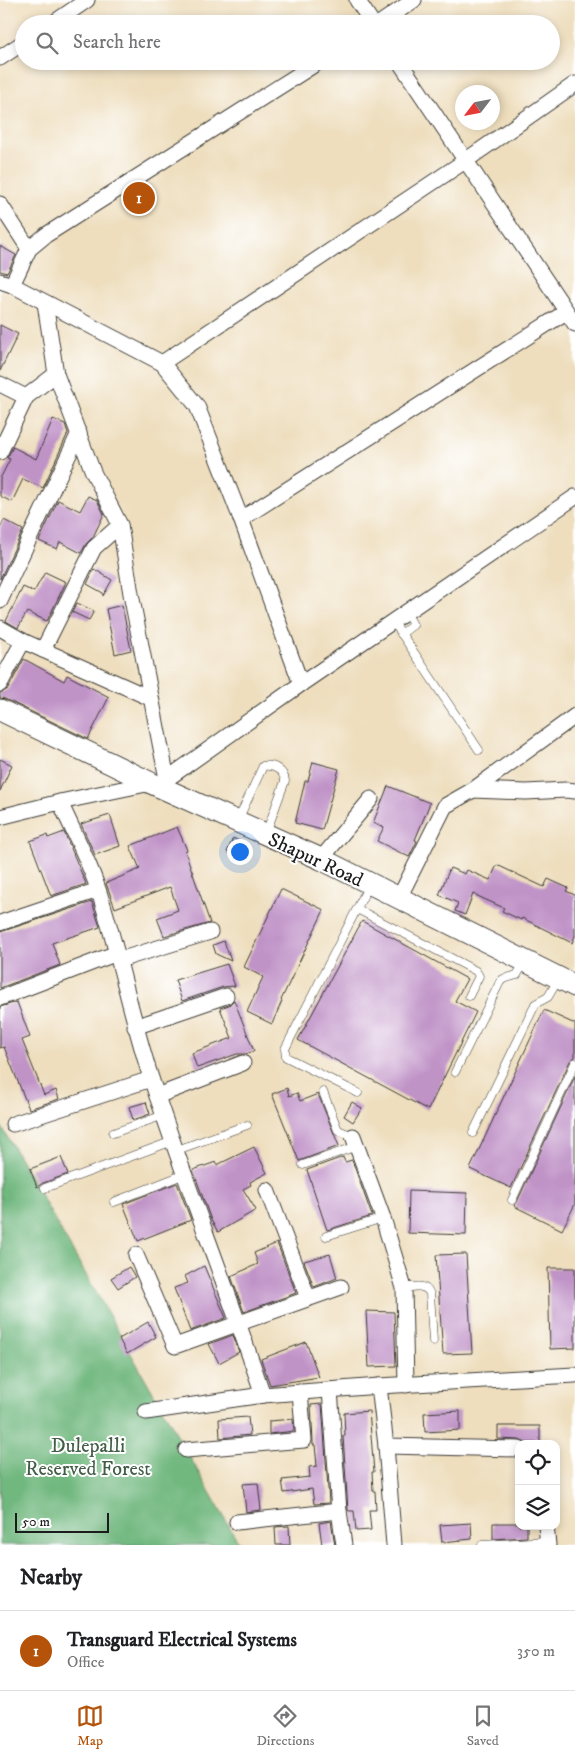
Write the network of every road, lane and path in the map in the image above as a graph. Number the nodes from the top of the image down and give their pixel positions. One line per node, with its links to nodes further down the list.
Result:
1 (87, 0): 4 (street)
2 (358, 0): 5 (street)
3 (414, 0): 6 (street)
4 (65, 15)
5 (367, 15)
6 (392, 15)
7 (15, 48): 8 (street)
8 (0, 58)
9 (306, 70): 14 (street)
10 (404, 70): 12 (street)
11 (575, 84): 12 (street)
12 (465, 161): 17 (street); 18 (street)
13 (0, 204): 14 (street)
14 (29, 249): 15 (street)
15 (6, 283): 16 (street)
16 (45, 303): 18 (street); 19 (street)
17 (571, 318): 25 (street)
18 (162, 363): 25 (street)
19 (56, 374): 21 (street); 22 (street)
20 (0, 384): 21 (street)
21 (26, 397): 23 (street)
22 (79, 433): 26 (street); 27 (street)
23 (0, 452)
24 (575, 497): 28 (street)
25 (241, 519): 35 (street)
26 (120, 526): 33 (street); 36 (street)
27 (0, 601)
28 (406, 612): 29 (street); 31 (lane)
29 (393, 621): 31 (lane); 35 (street)
30 (0, 628): 32 (street)
31 (401, 634): 39 (lane)
32 (23, 641): 33 (street); 34 (street)
33 (43, 650): 36 (street)
34 (0, 684)
35 (300, 684): 40 (street)
36 (150, 698): 40 (street)
37 (0, 710): 40 (street, Shapur Road)
38 (575, 716): 41 (street)
39 (479, 750)
40 (160, 783): 44 (street); 46 (street, Shapur Road)
41 (473, 790): 42 (street); 51 (street)
42 (575, 791)
43 (370, 799): 48 (street)
44 (60, 802): 45 (street); 50 (street)
45 (0, 816)
46 (237, 822): 47 (street, Shapur Road); 47 (lane)
47 (265, 835): 48 (street, Shapur Road)
48 (321, 859): 49 (street, Shapur Road)
49 (370, 884): 51 (street, Shapur Road); 52 (lane)
50 (98, 890): 53 (street); 55 (street)
51 (399, 898): 56 (street, Shapur Road)
52 (357, 909): 59 (lane); 67 (lane)
53 (0, 923)
54 (210, 932): 55 (street)
55 (118, 956): 60 (street); 61 (street)
56 (525, 961): 57 (street, Shapur Road); 64 (lane)
57 (567, 982): 73 (lane)
58 (226, 996): 61 (street)
59 (469, 996)
60 (0, 998)
61 (135, 1028): 65 (street)
62 (575, 1063): 80 (lane)
63 (243, 1064): 68 (street)
64 (455, 1072)
65 (151, 1079): 68 (street); 70 (street)
66 (323, 1092): 74 (lane)
67 (358, 1093)
68 (157, 1096): 69 (street)
69 (164, 1115): 72 (lane); 75 (street)
70 (13, 1124)
71 (247, 1125): 75 (lane)
72 (112, 1133)
73 (473, 1133)
74 (355, 1141): 76 (lane); 82 (street)
75 (175, 1145): 77 (street); 78 (lane)
76 (303, 1165)
77 (185, 1174): 81 (lane); 88 (street)
78 (45, 1188)
79 (267, 1190): 87 (street)
80 (512, 1200)
81 (114, 1202)
82 (383, 1218): 83 (lane); 86 (street)
83 (326, 1236)
84 (136, 1255): 88 (street)
85 (341, 1287): 87 (street)
86 (404, 1288): 89 (lane); 91 (street)
87 (308, 1298): 88 (street)
88 (239, 1323): 95 (street)
89 (433, 1341)
90 (575, 1375): 91 (street)
91 (406, 1385): 92 (street)
92 (379, 1386): 93 (street); 97 (street)
93 (330, 1390): 94 (street); 100 (street)
94 (300, 1392): 95 (street); 99 (street)
95 (263, 1395): 96 (street)
96 (146, 1412)
97 (386, 1446): 98 (street); 104 (street)
98 (515, 1449)
99 (186, 1450)
100 (339, 1511): 101 (street); 103 (street)
101 (237, 1522)
102 (547, 1538): 105 (lane)
103 (344, 1545)
104 (394, 1545)
105 (482, 1545)

